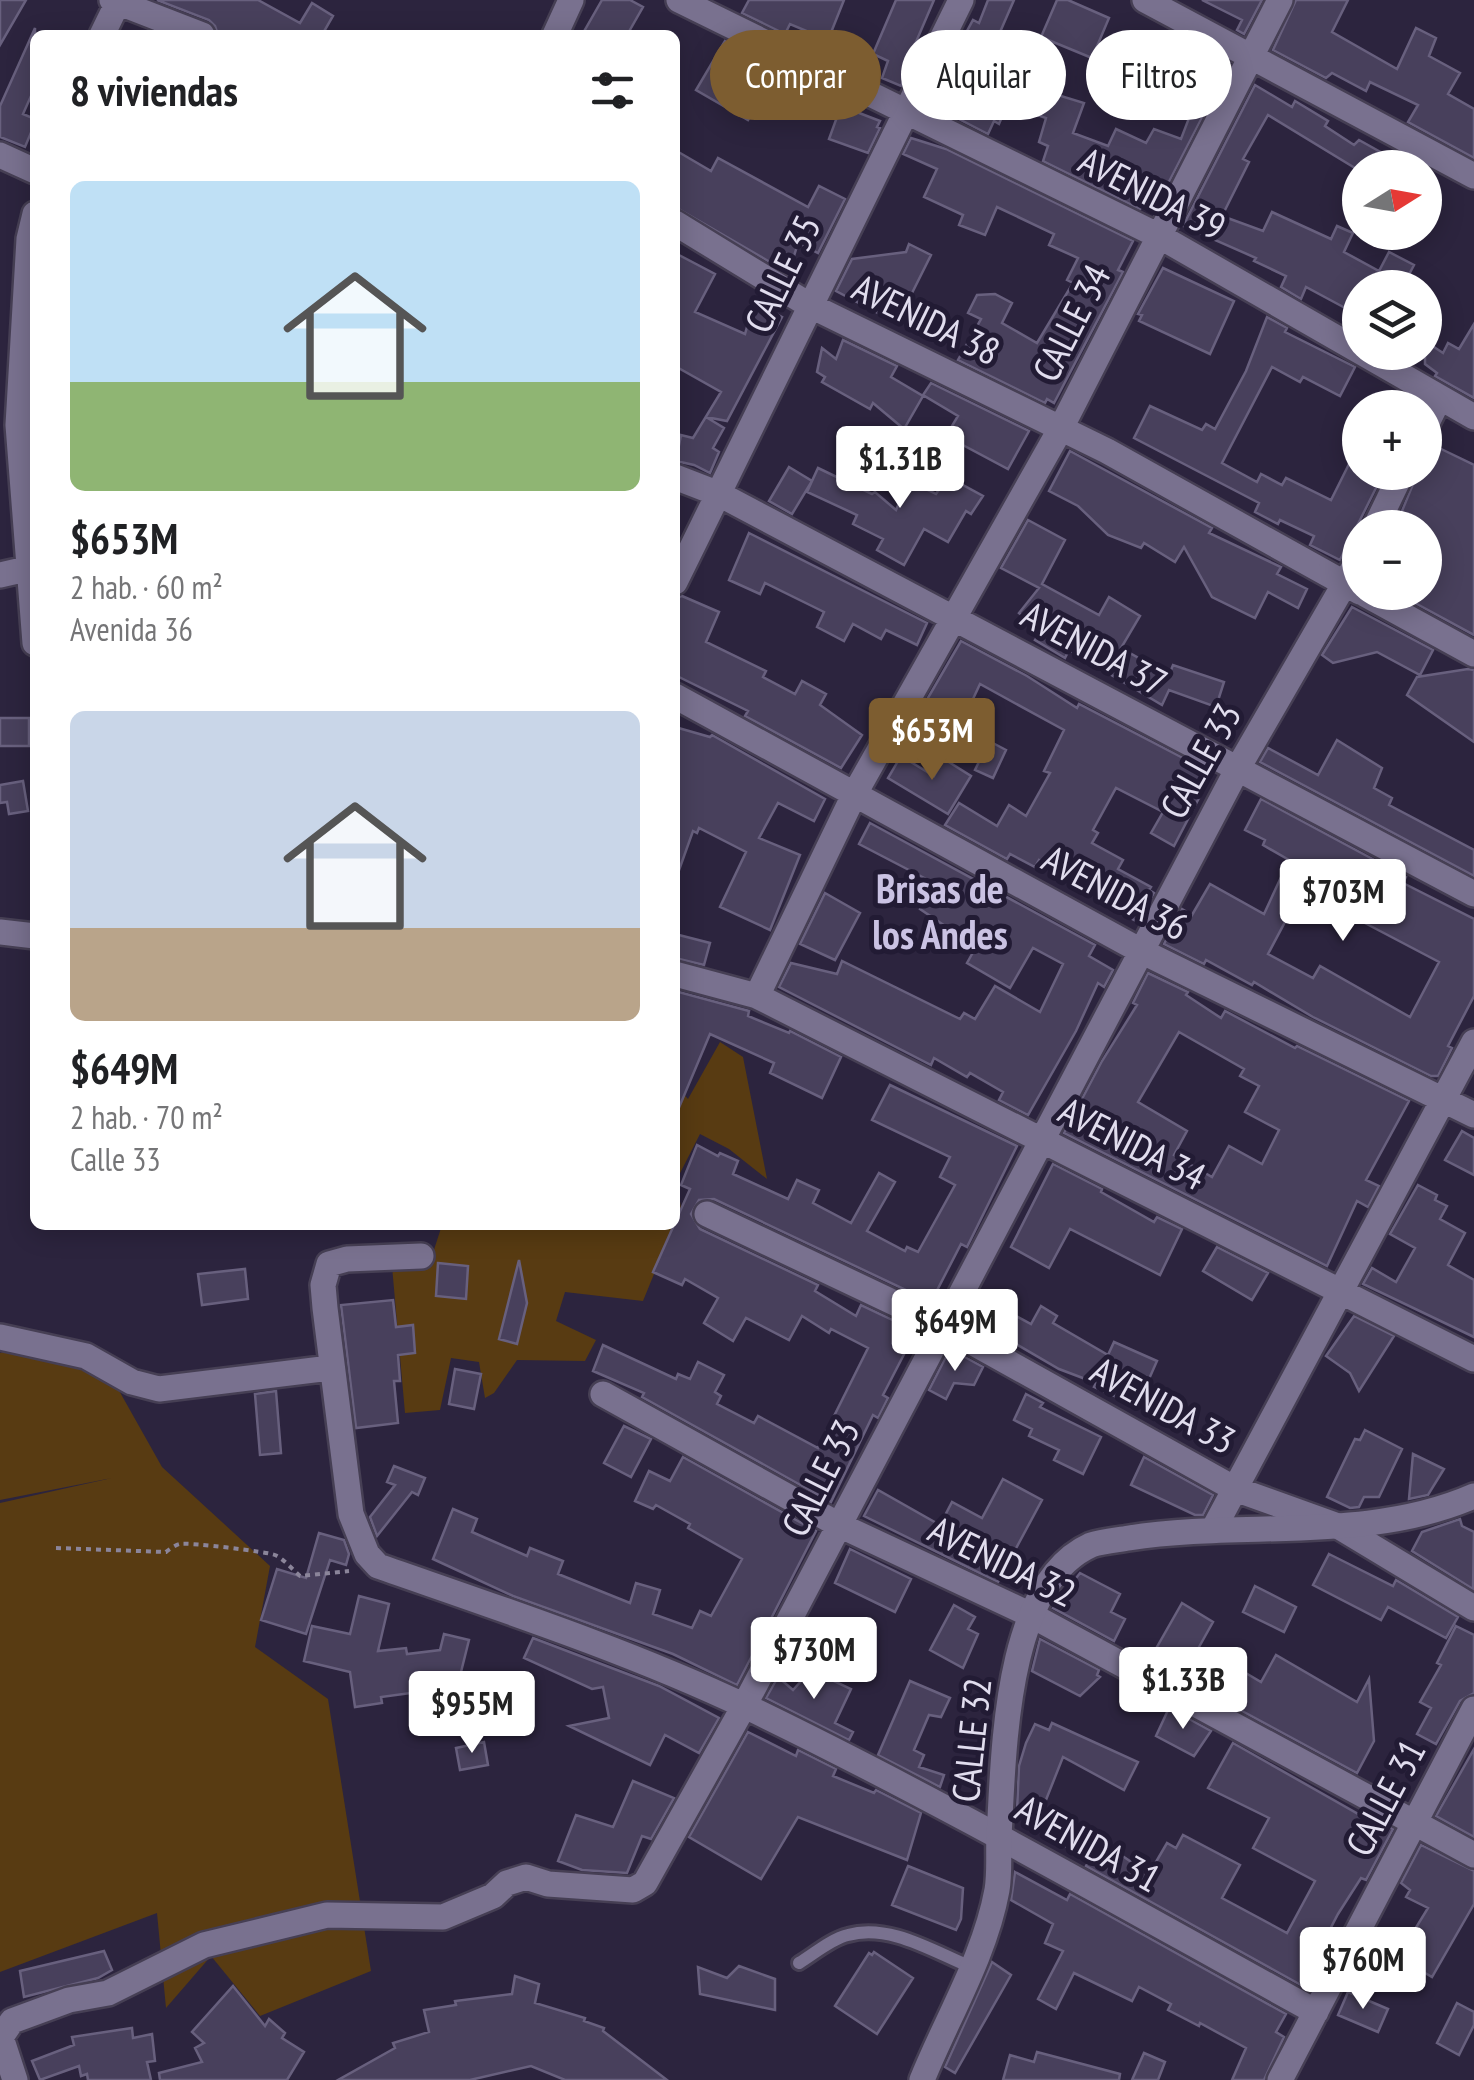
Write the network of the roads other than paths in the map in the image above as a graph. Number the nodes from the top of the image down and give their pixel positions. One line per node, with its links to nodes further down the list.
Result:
1 (571, 0): 9 (street)
2 (680, 0): 12 (street, AVENIDA 39)
3 (961, 0): 10 (street, CALLE 35)
4 (1146, 0): 11 (street)
5 (1280, 0): 11 (street, CALLE 34)
6 (116, 1): 7 (street); 8 (street)
7 (104, 30)
8 (189, 30)
9 (557, 30)
10 (946, 30)
11 (1250, 58): 17 (street); 20 (street, CALLE 34)
12 (901, 111)
13 (902, 120): 21 (street, CALLE 35)
14 (919, 120): 20 (street, AVENIDA 39)
15 (0, 155): 16 (street)
16 (30, 169)
17 (1474, 176)
18 (680, 226): 21 (street, AVENIDA 38)
19 (30, 235): 28 (street)
20 (1159, 236): 22 (street, AVENIDA 39); 25 (street, CALLE 34)
21 (809, 305): 25 (street, AVENIDA 38); 27 (street, CALLE 35)
22 (1424, 390)
23 (1442, 401): 24 (street, AVENIDA 39)
24 (1474, 417)
25 (1060, 428): 32 (street, AVENIDA 38); 35 (street, CALLE 34)
26 (680, 479): 27 (street, AVENIDA 37)
27 (719, 494): 30 (street, CALLE 35); 35 (street, AVENIDA 37)
28 (30, 548)
29 (30, 568): 31 (street)
30 (680, 572)
31 (0, 575)
32 (1342, 582)
33 (1343, 610): 38 (street, CALLE 33)
34 (1393, 610): 36 (street, AVENIDA 38)
35 (953, 617): 38 (street, AVENIDA 37); 39 (street, CALLE 34)
36 (1474, 654)
37 (680, 699): 39 (street, AVENIDA 36)
38 (1238, 768): 40 (street, AVENIDA 37); 43 (street, CALLE 33)
39 (854, 795): 43 (street, AVENIDA 36); 45 (street, CALLE 34)
40 (1474, 894)
41 (0, 932): 42 (street)
42 (30, 935)
43 (1141, 951): 47 (street, AVENIDA 36); 49 (street, CALLE 33)
44 (680, 975): 45 (street, AVENIDA 34)
45 (757, 996): 49 (street, AVENIDA 34)
46 (1474, 1042): 47 (street)
47 (1444, 1099): 48 (street, AVENIDA 36); 52 (street)
48 (1474, 1116)
49 (1042, 1141): 52 (street, AVENIDA 34); 53 (street, CALLE 33)
50 (708, 1214): 53 (street, AVENIDA 33)
51 (421, 1256): 56 (street)
52 (1341, 1290): 55 (street, AVENIDA 34); 58 (street)
53 (942, 1326): 58 (street, AVENIDA 33); 60 (street, CALLE 33)
54 (0, 1337): 56 (street)
55 (1474, 1359)
56 (330, 1368): 65 (street, AVENIDA 31)
57 (603, 1394): 60 (street, AVENIDA 32)
58 (1235, 1489): 61 (street, AVENIDA 33); 62 (street)
59 (1474, 1496): 61 (street, CALLE 32)
60 (839, 1525): 64 (street, AVENIDA 32); 65 (street, CALLE 33)
61 (1338, 1526): 62 (street, CALLE 32); 63 (street, AVENIDA 33)
62 (1213, 1530): 64 (street, CALLE 32)
63 (1474, 1608)
64 (1029, 1614): 67 (street, AVENIDA 32); 68 (street, CALLE 32)
65 (744, 1706): 68 (street, AVENIDA 31); 74 (street, CALLE 33)
66 (1474, 1709): 67 (street, CALLE 31)
67 (1416, 1822): 69 (street, AVENIDA 32); 72 (street, CALLE 31)
68 (999, 1837): 71 (street, CALLE 32); 72 (street, AVENIDA 31)
69 (1474, 1856)
70 (799, 1963): 71 (lane)
71 (971, 1967): 73 (street, CALLE 32)
72 (1316, 2012): 75 (street, CALLE 31)
73 (924, 2079)
74 (15, 2080)
75 (1280, 2080)

